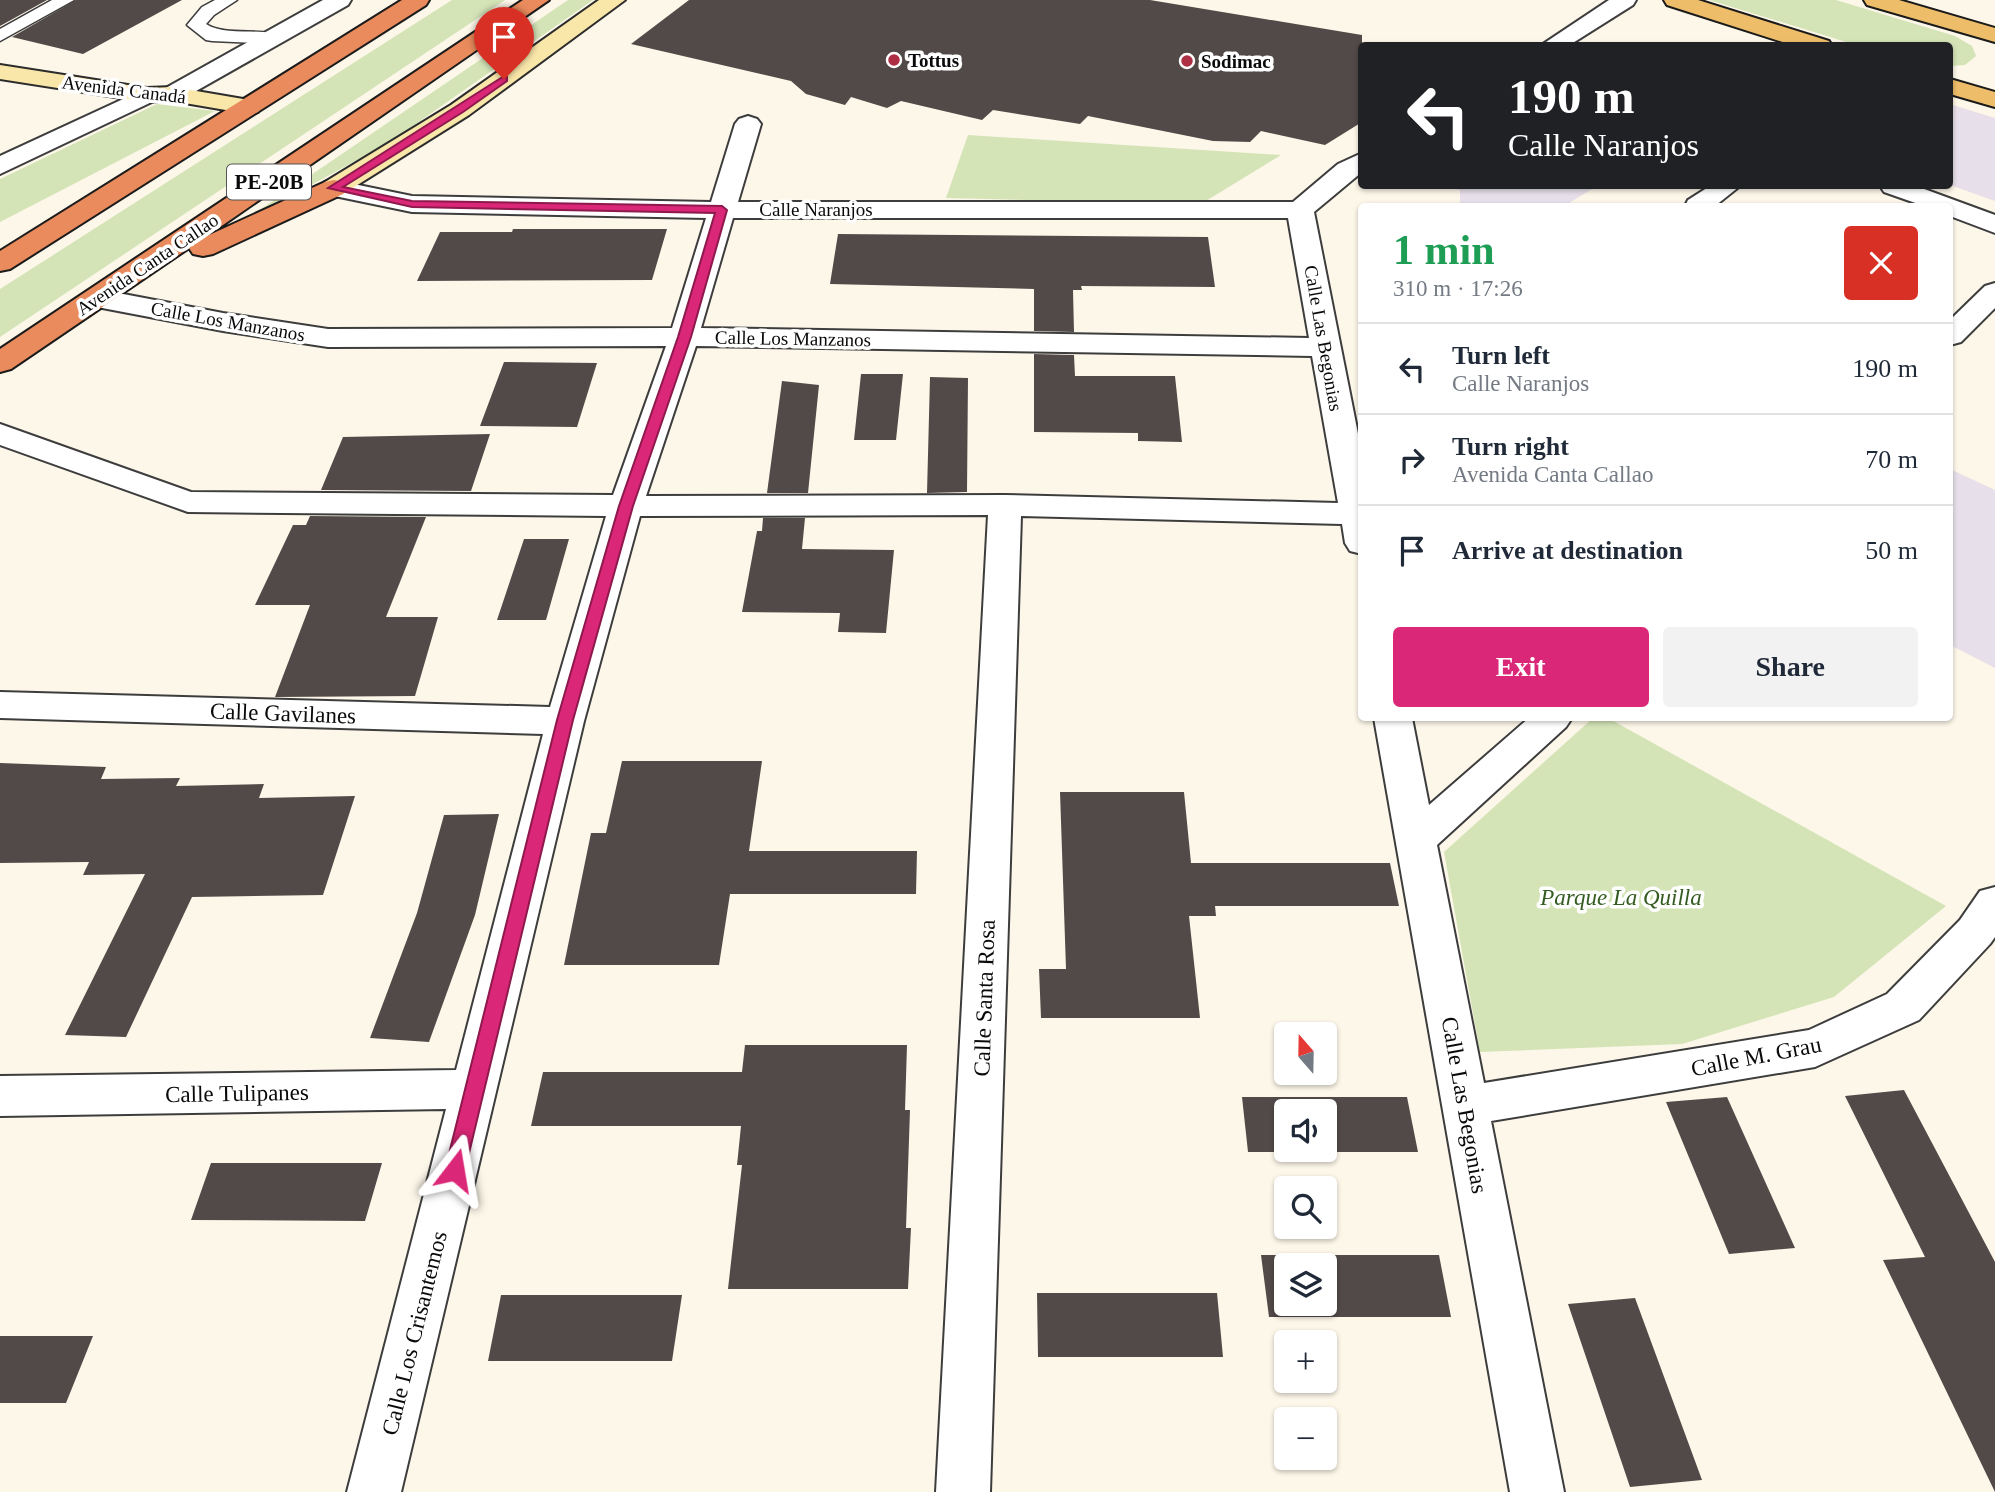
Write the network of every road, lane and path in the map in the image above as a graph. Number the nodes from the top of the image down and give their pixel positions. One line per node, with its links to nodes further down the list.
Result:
1 (65, 0): 11 (lane)
2 (228, 0): 12 (lane)
3 (341, 0): 12 (street)
4 (418, 0): 20 (highway)
5 (538, 0): 37 (highway, Avenida Canta Callao / PE-20B)
6 (614, 0): 25 (main road)
7 (1625, 0): 13 (street)
8 (1675, 0): 14 (main road)
9 (1875, 0): 10 (main road)
10 (1995, 35)
11 (0, 36)
12 (275, 39): 18 (street)
13 (1557, 42)
14 (1808, 42)
15 (0, 72): 19 (main road, Avenida Canadá)
16 (1995, 75): 17 (main road)
17 (1972, 93)
18 (173, 94): 19 (main road, Avenida Canadá); 20 (main road, Avenida Canadá)
19 (147, 95): 23 (street)
20 (249, 107): 24 (highway)
21 (748, 124): 31 (street, Calle Los Crisantemos)
22 (1358, 163): 32 (street)
23 (0, 166)
24 (126, 185): 34 (highway); 35 (highway)
25 (334, 188): 31 (street, Calle Naranjos); 37 (highway)
26 (1723, 189): 28 (street)
27 (1900, 189): 29 (street)
28 (1702, 203)
29 (1937, 203)
30 (1953, 209): 33 (street)
31 (722, 210): 32 (street, Calle Naranjos); 39 (street, Calle Los Crisantemos)
32 (1300, 210): 40 (street, Calle Las Begonias)
33 (1995, 225)
34 (0, 242)
35 (0, 263)
36 (1995, 292): 38 (street)
37 (97, 298): 39 (street, Calle Los Manzanos); 41 (highway, Avenida Canta Callao / PE-20B)
38 (1953, 333)
39 (684, 337): 40 (street, Calle Los Manzanos); 45 (street, Calle Los Crisantemos)
40 (1326, 347): 43 (street, Calle Las Begonias)
41 (0, 363)
42 (0, 434): 45 (street)
43 (1354, 457): 46 (street, Calle Las Begonias)
44 (1004, 505): 45 (street); 47 (street); 58 (street, Calle Santa Rosa)
45 (626, 506): 49 (street, Calle Los Crisantemos)
46 (1358, 514)
47 (1358, 528)
48 (0, 705): 49 (street, Calle Gavilanes)
49 (565, 720): 54 (street, Calle Los Crisantemos)
50 (1394, 721): 52 (street, Calle Las Begonias)
51 (1550, 721): 52 (street)
52 (1416, 840): 56 (street, Calle Las Begonias)
53 (1995, 903): 56 (street, Calle M. Grau)
54 (475, 1089): 55 (street, Calle Tulipanes); 57 (street, Calle Los Crisantemos)
55 (0, 1096)
56 (1464, 1106): 59 (street, Calle Las Begonias)
57 (374, 1492)
58 (963, 1492)
59 (1537, 1492)

